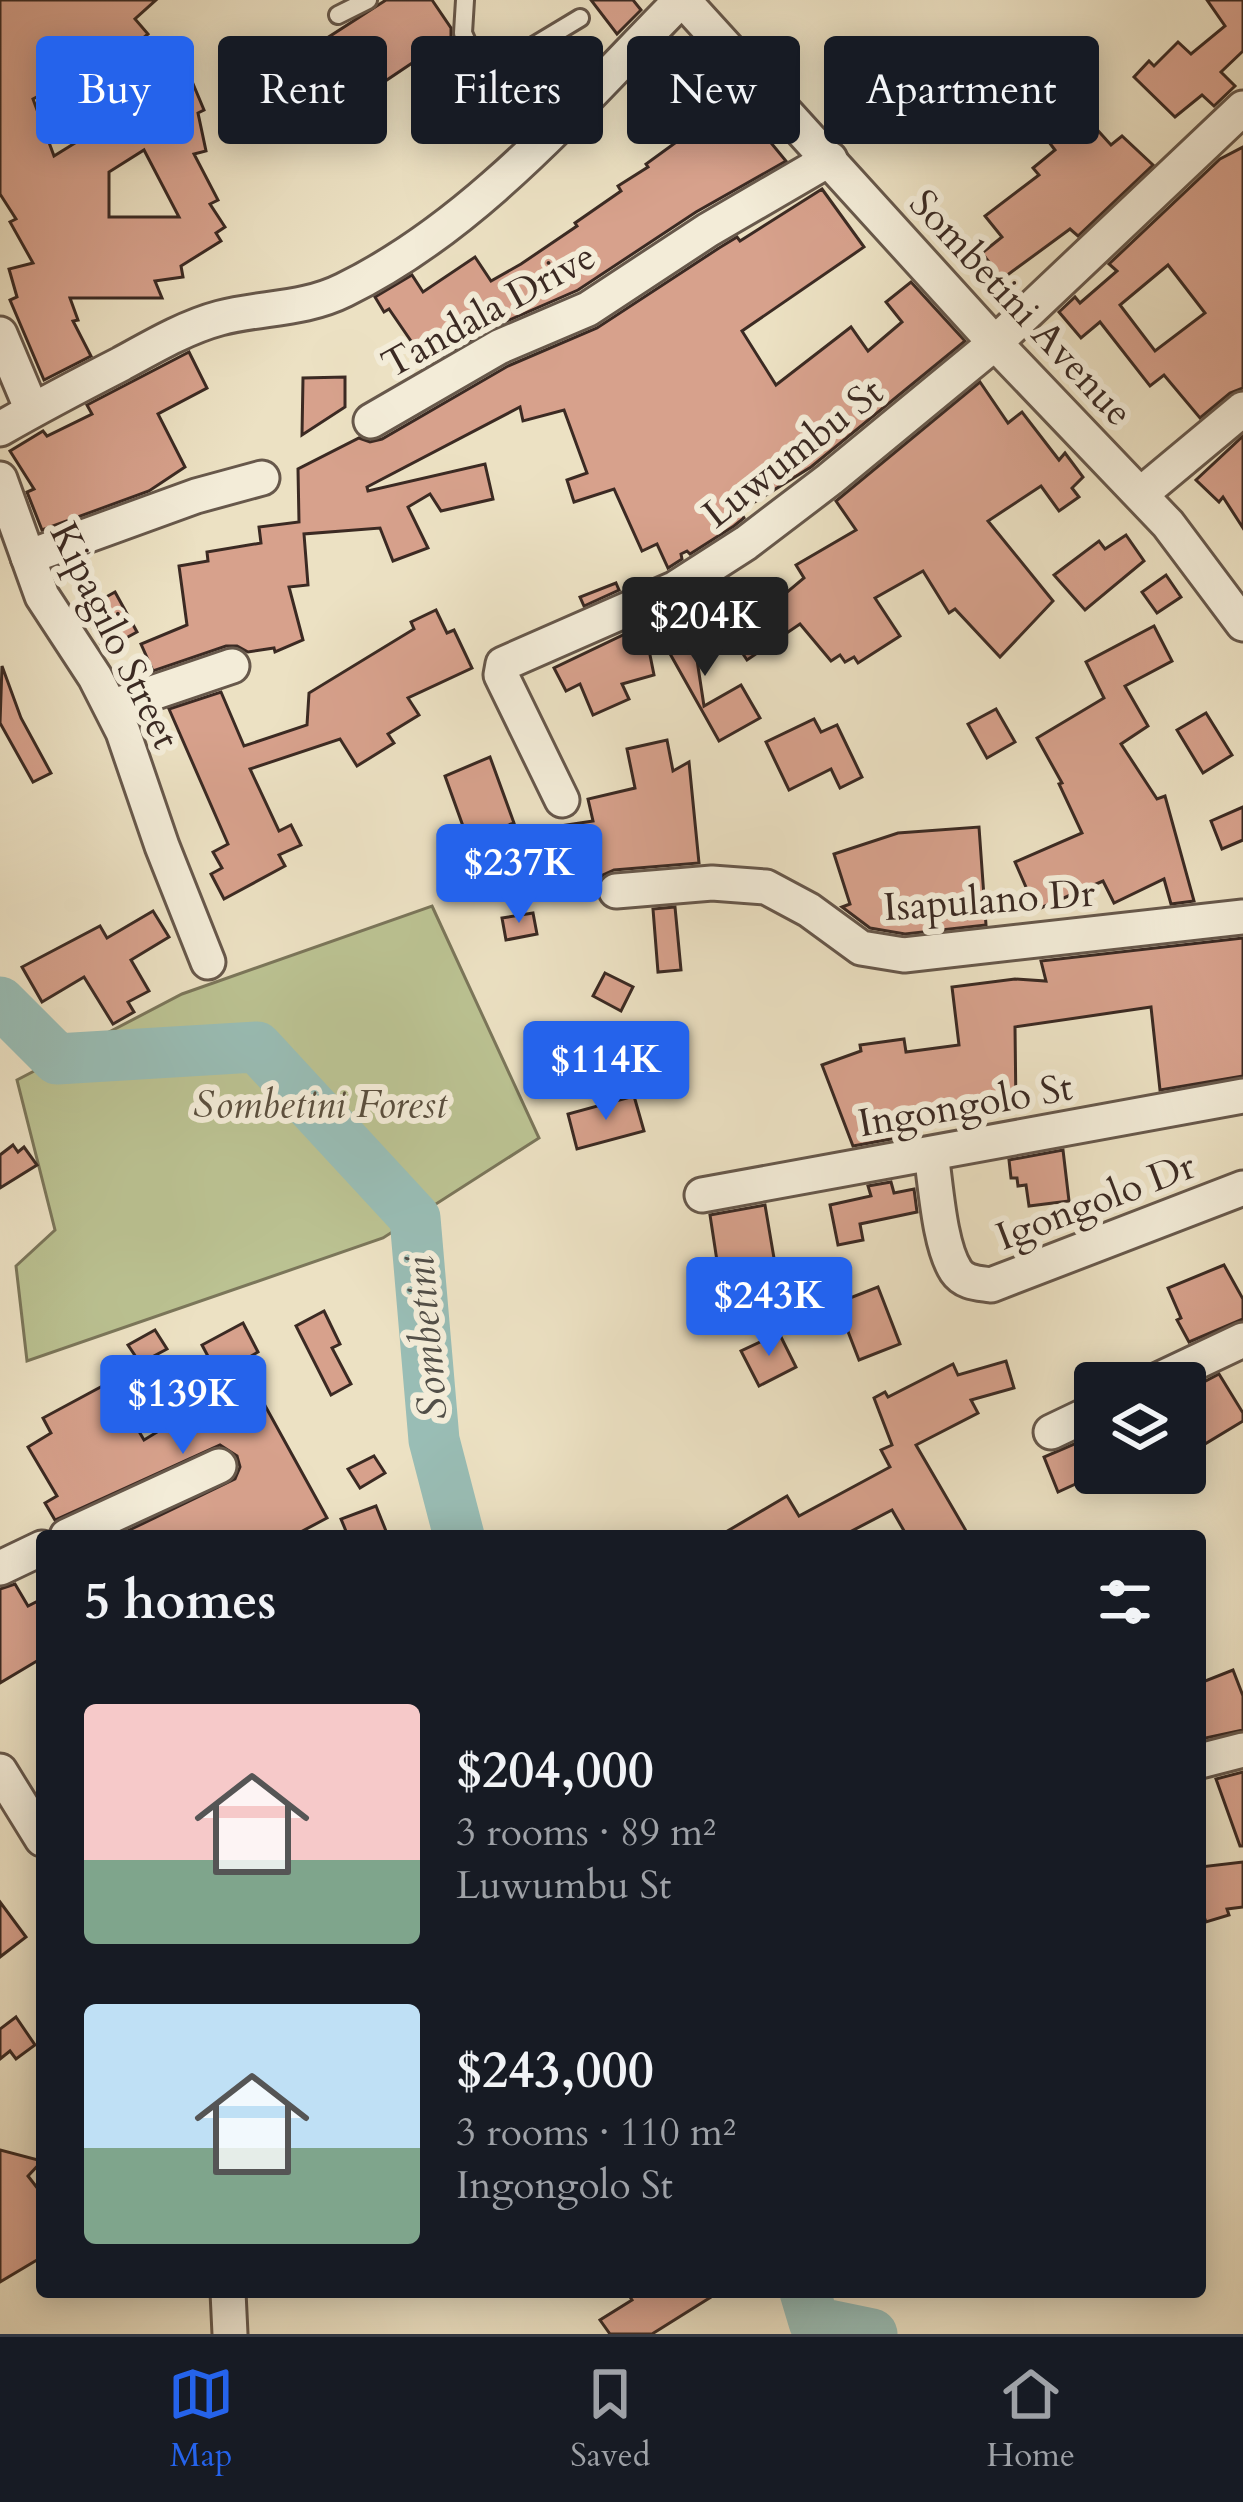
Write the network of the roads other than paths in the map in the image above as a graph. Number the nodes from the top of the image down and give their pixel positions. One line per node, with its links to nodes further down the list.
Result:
1 (368, 0): 4 (lane)
2 (465, 0): 5 (lane)
3 (682, 0): 7 (street, Sombetini Avenue); 10 (street)
4 (338, 15)
5 (580, 18)
6 (1243, 108): 9 (street)
7 (830, 159): 9 (street, Sombetini Avenue); 12 (street, Tandala Drive)
8 (0, 334): 10 (street)
9 (995, 343): 16 (street, Sombetini Avenue); 21 (street, Luwumbu St)
10 (32, 410): 13 (street)
11 (1243, 410): 16 (street)
12 (371, 421)
13 (0, 429)
14 (262, 478): 17 (street)
15 (0, 479): 17 (street, Kipagilo Street)
16 (1141, 494): 18 (street, Sombetini Avenue)
17 (28, 557): 20 (street, Kipagilo Street)
18 (1243, 624)
19 (232, 666): 20 (street)
20 (111, 707): 24 (street, Kipagilo Street)
21 (562, 800)
22 (616, 891): 23 (street, Isapulano Dr)
23 (1243, 917)
24 (208, 962)
25 (1243, 1096): 26 (street, Ingongolo St)
26 (931, 1154): 27 (street, Igongolo Dr); 28 (street, Ingongolo St)
27 (1243, 1188)
28 (702, 1195)
29 (1243, 1340): 30 (street)
30 (1196, 1362)
31 (1074, 1421): 32 (street)
32 (1051, 1432)
33 (219, 1466): 34 (street)
34 (80, 1530)
35 (36, 1551): 36 (street)
36 (0, 1568)
37 (1243, 1750): 38 (street)
38 (1206, 1759)
39 (0, 1771): 40 (street)
40 (36, 1829)
41 (228, 2298): 42 (street)
42 (230, 2334)

